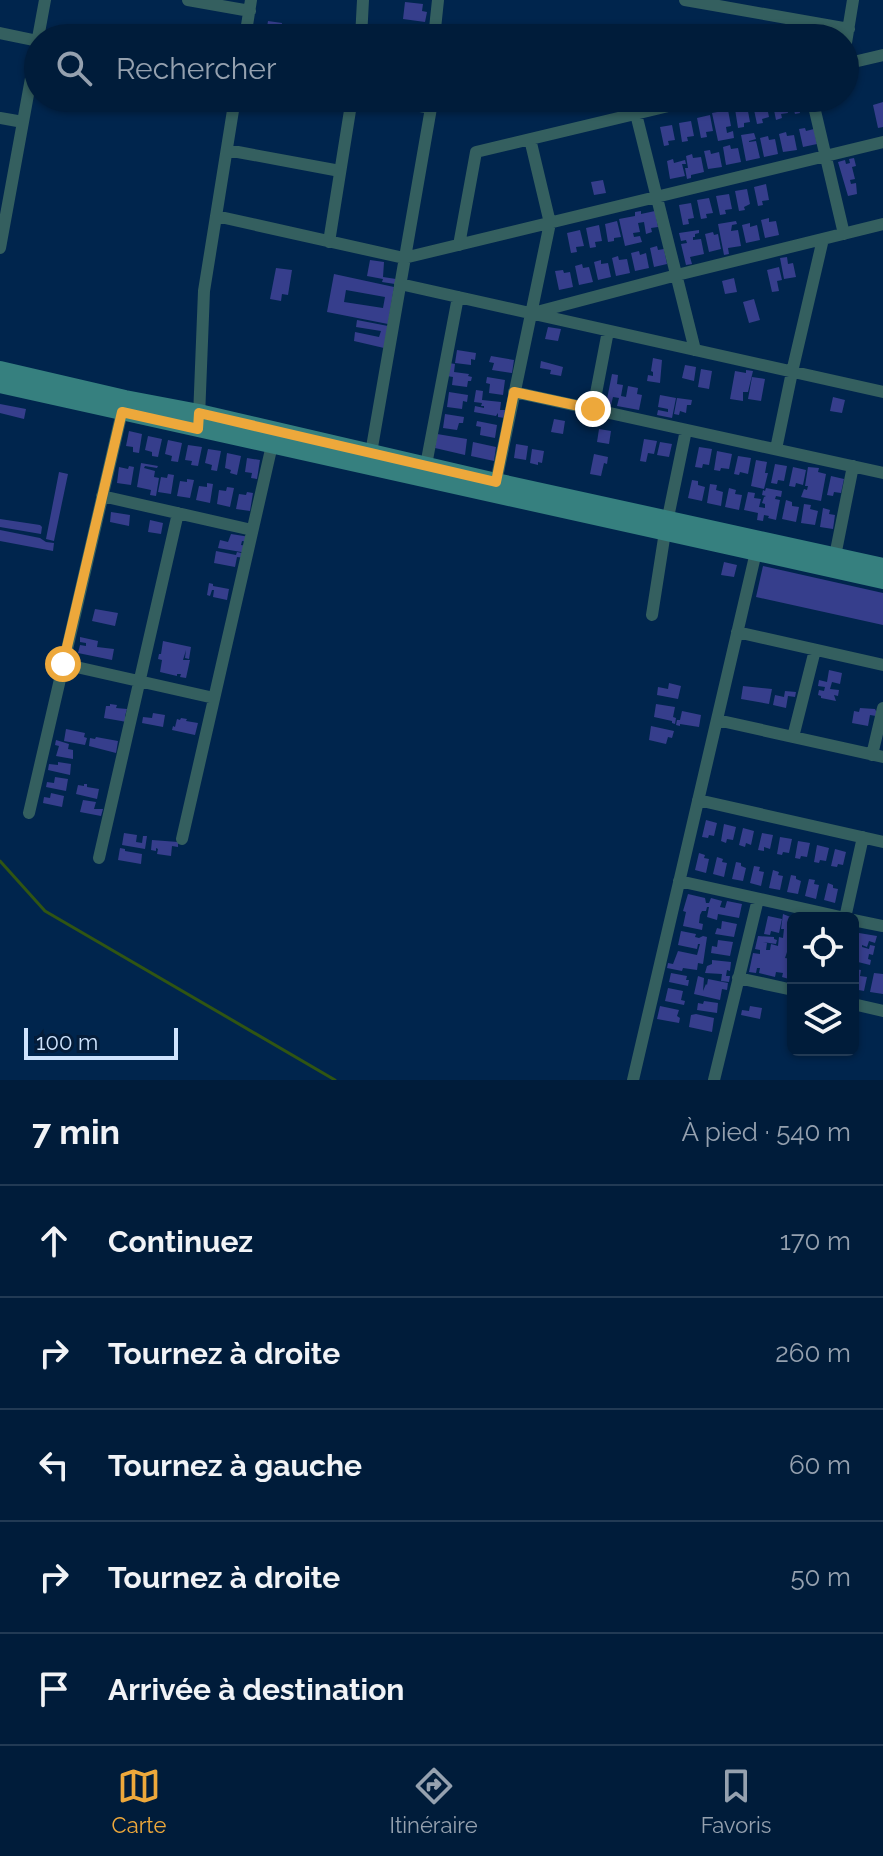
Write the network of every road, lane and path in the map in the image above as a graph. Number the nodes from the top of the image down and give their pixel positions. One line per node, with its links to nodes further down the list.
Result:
1 (45, 0): 8 (street)
2 (188, 0): 7 (street)
3 (363, 0): 9 (street)
4 (438, 0): 10 (street)
5 (685, 0): 11 (street)
6 (853, 0): 12 (street)
7 (250, 6)
8 (41, 24)
9 (362, 24)
10 (435, 24)
11 (821, 24)
12 (850, 24)
13 (0, 33): 14 (street)
14 (24, 37)
15 (883, 55): 16 (street)
16 (859, 61)
17 (25, 112): 25 (street)
18 (233, 112): 28 (street)
19 (350, 112): 30 (street)
20 (430, 112): 41 (street)
21 (644, 112): 23 (street)
22 (815, 112): 29 (street)
23 (636, 114): 26 (street); 31 (street)
24 (0, 118): 25 (street)
25 (23, 122): 32 (street)
26 (530, 139): 34 (street); 39 (street)
27 (883, 142): 29 (street)
28 (227, 150): 30 (street); 33 (street)
29 (826, 156): 31 (street); 36 (street)
30 (340, 171): 38 (street)
31 (657, 197): 34 (street); 42 (street)
32 (4, 202): 40 (street)
33 (216, 216): 38 (street); 55 (street)
34 (550, 223): 39 (street); 45 (street)
35 (883, 224): 36 (street)
36 (844, 234): 37 (street)
37 (823, 239): 42 (street); 49 (street)
38 (329, 242): 41 (street)
39 (459, 245): 41 (street)
40 (0, 248)
41 (404, 258): 43 (street)
42 (677, 275): 45 (street); 47 (street)
43 (400, 284): 44 (street); 59 (street)
44 (458, 297): 45 (street); 60 (street)
45 (531, 313): 46 (street); 51 (street)
46 (608, 331): 47 (street); 53 (street)
47 (695, 350): 49 (street)
48 (0, 370): 55 (street)
49 (792, 372): 52 (street); 58 (street)
50 (0, 384): 54 (street)
51 (514, 392): 53 (street); 63 (street)
52 (883, 392)
53 (593, 409): 56 (street)
54 (122, 412): 55 (street); 64 (street)
55 (198, 421): 57 (street); 59 (street)
56 (686, 430): 58 (street); 66 (street)
57 (272, 445): 66 (street); 67 (street)
58 (776, 449): 61 (street)
59 (371, 453): 60 (street)
60 (426, 465): 63 (street)
61 (853, 466): 62 (street); 69 (street)
62 (883, 473)
63 (496, 482): 66 (street)
64 (102, 496): 65 (street); 75 (street)
65 (178, 513): 67 (street); 77 (street)
66 (666, 525): 68 (street); 69 (street); 72 (street)
67 (252, 530): 78 (street)
68 (756, 552): 71 (street); 73 (street)
69 (835, 556): 70 (street)
70 (883, 567)
71 (883, 580)
72 (652, 615)
73 (737, 632): 74 (street); 80 (street)
74 (815, 650): 76 (street); 81 (street)
75 (63, 664): 77 (street); 84 (street)
76 (883, 665)
77 (140, 681): 78 (street); 88 (street)
78 (214, 698): 86 (street)
79 (883, 708): 82 (street)
80 (717, 720): 81 (street); 83 (street)
81 (793, 737): 82 (street)
82 (877, 756)
83 (698, 800): 85 (street); 89 (street)
84 (29, 813)
85 (863, 837): 87 (street); 92 (street)
86 (182, 839)
87 (883, 842)
88 (99, 858)
89 (679, 881): 90 (street); 100 (street)
90 (758, 899): 91 (street); 95 (street)
91 (818, 912)
92 (846, 912)
93 (859, 921): 94 (street)
94 (883, 926)
95 (738, 978): 96 (street); 101 (street)
96 (787, 989)
97 (859, 1005): 98 (street)
98 (883, 1011)
99 (618, 1079): 100 (street)
100 (631, 1080)
101 (714, 1080)

